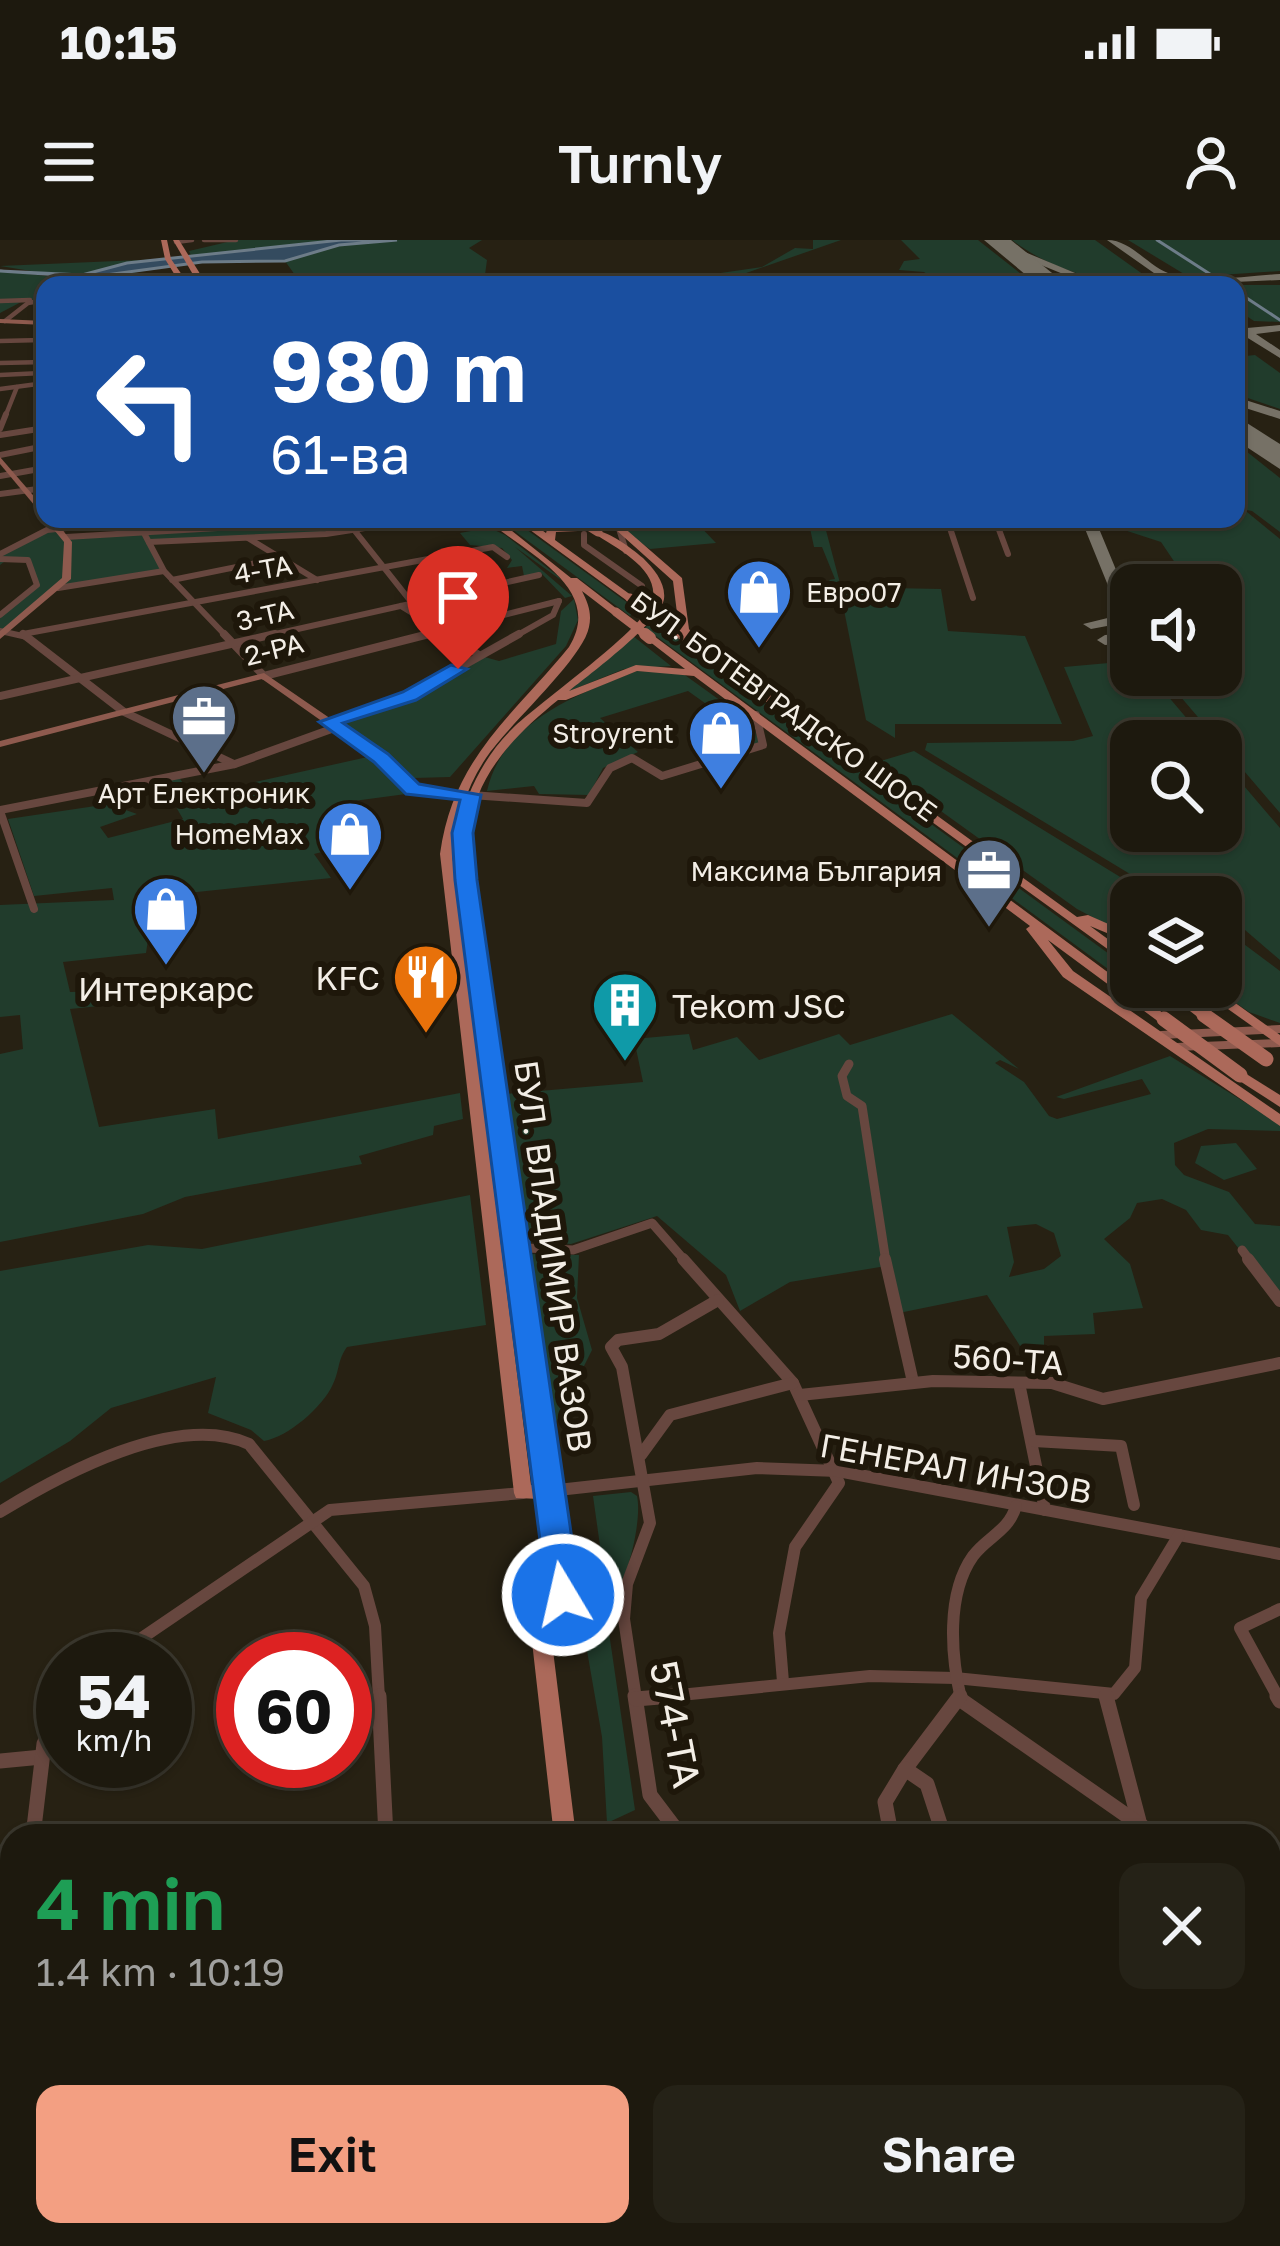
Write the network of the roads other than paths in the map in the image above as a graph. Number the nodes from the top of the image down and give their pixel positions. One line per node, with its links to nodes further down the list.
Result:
1 (164, 240): 7 (main road)
2 (192, 240): 5 (street)
3 (204, 240): 4 (street)
4 (236, 240)
5 (176, 241): 6 (main road)
6 (190, 269): 8 (main road); 9 (main road)
7 (175, 276)
8 (196, 276)
9 (201, 276)
10 (0, 301): 12 (street)
11 (36, 303): 12 (street)
12 (26, 304): 13 (street)
13 (3, 321): 14 (street)
14 (36, 323)
15 (36, 340): 16 (street)
16 (0, 341)
17 (0, 363): 18 (street)
18 (36, 363)
19 (0, 375): 20 (street)
20 (36, 378)
21 (36, 381): 22 (street)
22 (17, 387): 23 (street); 24 (street)
23 (0, 389)
24 (4, 409): 26 (street)
25 (36, 429): 26 (street)
26 (0, 432)
27 (36, 448): 28 (street)
28 (0, 457): 30 (street)
29 (36, 470): 30 (street)
30 (12, 474): 31 (street); 33 (street)
31 (0, 476)
32 (36, 490): 33 (street)
33 (20, 493): 34 (street); 35 (street); 36 (street)
34 (0, 494)
35 (0, 503)
36 (36, 507)
37 (58, 528): 53 (street)
38 (90, 528): 53 (street)
39 (255, 528): 51 (street)
40 (352, 528): 52 (street)
41 (371, 528): 52 (street)
42 (503, 528): 57 (main road, БУЛ. БОТЕВГРАДСКО ШОСЕ)
43 (532, 528): 56 (main road, БУЛ. БОТЕВГРАДСКО ШОСЕ)
44 (569, 528): 56 (main road)
45 (588, 528): 87 (main road)
46 (589, 528): 58 (main road)
47 (619, 528): 58 (street)
48 (622, 528): 78 (main road)
49 (950, 528): 69 (street)
50 (998, 528): 59 (street)
51 (229, 530): 54 (street)
52 (354, 531): 55 (street); 63 (street)
53 (62, 532): 54 (street); 60 (street); 68 (street)
54 (147, 538): 55 (street); 64 (street)
55 (247, 538): 62 (street)
56 (550, 541): 78 (main road, БУЛ. БОТЕВГРАДСКО ШОСЕ, bridge)
57 (530, 548): 82 (main road, БУЛ. БОТЕВГРАДСКО ШОСЕ, bridge); 87 (main road)
58 (626, 551): 84 (main road, БУЛ. ВЛАДИМИР ВАЗОВ)
59 (1008, 554)
60 (2, 556): 73 (street)
61 (507, 557): 63 (street, 4-ТА)
62 (280, 558): 66 (street); 67 (street)
63 (384, 568): 67 (street, 4-ТА); 71 (street)
64 (164, 571): 66 (street); 68 (street)
65 (539, 574): 71 (street, 3-ТА)
66 (172, 580): 70 (street)
67 (317, 580): 70 (street, 4-ТА)
68 (58, 588): 75 (street)
69 (973, 598)
70 (194, 603): 76 (street, 4-ТА); 77 (street)
71 (412, 603): 72 (street, 3-ТА)
72 (401, 606): 74 (street); 77 (street, 3-ТА)
73 (0, 615)
74 (436, 632): 79 (street); 79 (street, 2-РА); 80 (street, 2-РА)
75 (2, 633): 76 (street)
76 (23, 634): 81 (street)
77 (234, 644): 80 (street); 81 (street, 3-ТА)
78 (698, 649): 93 (main road, БУЛ. БОТЕВГРАДСКО ШОСЕ)
79 (478, 655): 88 (street)
80 (264, 676): 85 (street, 2-РА); 88 (street)
81 (80, 677): 83 (street, 3-ТА); 85 (street)
82 (709, 680): 84 (main road); 86 (main road, БУЛ. БОТЕВГРАДСКО ШОСЕ)
83 (0, 696)
84 (544, 704): 91 (main road, БУЛ. ВЛАДИМИР ВАЗОВ)
85 (124, 712): 89 (street, 2-РА); 90 (street)
86 (756, 715): 91 (street); 100 (main road, БУЛ. БОТЕВГРАДСКО ШОСЕ)
87 (512, 718): 91 (main road, БУЛ. ВЛАДИМИР ВАЗОВ)
88 (333, 724): 90 (street); 91 (street)
89 (0, 744)
90 (235, 764): 92 (street)
91 (465, 795): 122 (main road, БУЛ. ВЛАДИМИР ВАЗОВ); 123 (main road, БУЛ. ВЛАДИМИР ВАЗОВ)
92 (0, 811): 94 (street)
93 (1040, 896): 95 (main road); 96 (main road, БУЛ. БОТЕВГРАДСКО ШОСЕ)
94 (34, 909)
95 (1110, 929)
96 (1110, 947)
97 (1194, 1008): 107 (main road, bridge)
98 (1233, 1008): 99 (main road)
99 (1239, 1012): 101 (main road); 102 (main road)
100 (1162, 1027): 102 (street); 105 (main road); 108 (main road, bridge)
101 (1280, 1028): 102 (street)
102 (1261, 1029): 103 (main road); 104 (main road)
103 (1280, 1042): 104 (street)
104 (1244, 1043): 105 (street)
105 (1176, 1047): 109 (main road)
106 (849, 1064): 115 (street)
107 (1280, 1070)
108 (1280, 1102)
109 (1280, 1120)
110 (527, 1248): 112 (street)
111 (1242, 1250): 113 (street)
112 (718, 1300): 117 (street); 119 (street, 574-ТА)
113 (1280, 1301)
114 (1280, 1363): 116 (street, 560-ТА)
115 (914, 1382): 116 (street, 560-ТА); 117 (street, 560-ТА)
116 (1019, 1383): 118 (street)
117 (796, 1389): 119 (street, 560-ТА); 120 (street)
118 (1034, 1441): 124 (street); 126 (street)
119 (641, 1455): 121 (street, 574-ТА)
120 (838, 1471): 121 (street, ГЕНЕРАЛ ИНЗОВ); 125 (street, ГЕНЕРАЛ ИНЗОВ); 134 (street)
121 (645, 1478): 122 (street, ГЕНЕРАЛ ИНЗОВ); 136 (street, 574-ТА)
122 (548, 1491): 123 (main road); 145 (main road, БУЛ. ВЛАДИМИР ВАЗОВ)
123 (524, 1493): 128 (street)
124 (1134, 1505)
125 (1016, 1506): 126 (street, ГЕНЕРАЛ ИНЗОВ); 133 (street)
126 (1045, 1510): 129 (street, ГЕНЕРАЛ ИНЗОВ)
127 (0, 1512): 128 (street)
128 (310, 1520): 132 (street); 144 (street)
129 (1180, 1535): 130 (street, ГЕНЕРАЛ ИНЗОВ); 135 (street)
130 (1280, 1554)
131 (1280, 1609): 138 (street)
132 (150, 1632)
133 (955, 1678): 134 (street); 135 (street); 137 (street)
134 (783, 1682): 136 (street)
135 (1106, 1695): 150 (street)
136 (636, 1699): 146 (street, 574-ТА)
137 (961, 1700): 141 (street); 149 (street)
138 (1280, 1701)
139 (36, 1757): 140 (street)
140 (0, 1761)
141 (905, 1769): 147 (street); 148 (street)
142 (38, 1788): 143 (street)
143 (34, 1824)
144 (385, 1824)
145 (564, 1824)
146 (672, 1824)
147 (889, 1824)
148 (940, 1824)
149 (1139, 1824)
150 (1140, 1824)

